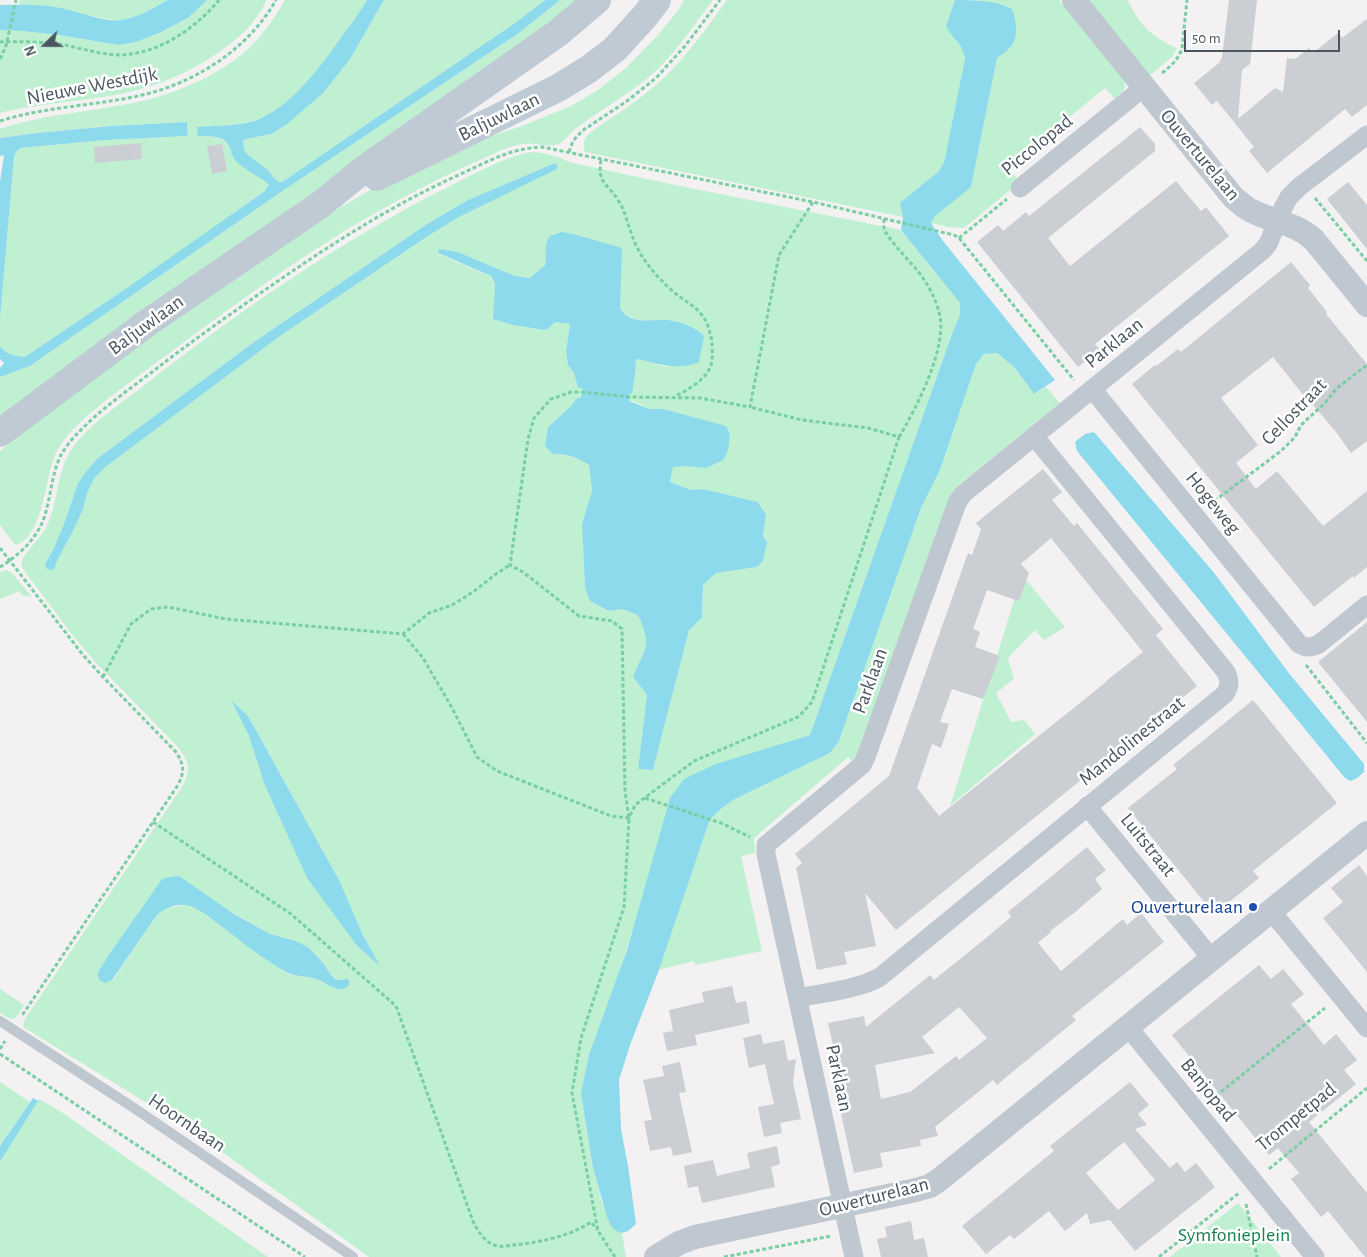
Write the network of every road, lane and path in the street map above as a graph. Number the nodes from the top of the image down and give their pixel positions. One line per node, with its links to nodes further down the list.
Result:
1 (16, 0): 9 (path)
2 (219, 0): 9 (path)
3 (276, 0): 13 (path, Nieuwe Westdijk)
4 (597, 0): 20 (main road, Baljuwlaan)
5 (657, 0): 20 (main road, Baljuwlaan)
6 (720, 0): 15 (path)
7 (1074, 0): 12 (street, Ouverturelaan)
8 (1188, 0): 12 (path)
9 (7, 41): 10 (path); 11 (path)
10 (0, 42)
11 (0, 59)
12 (1144, 87): 18 (street, Piccolopad); 22 (street, Ouverturelaan)
13 (0, 121)
14 (1367, 135): 17 (street, Parklaan)
15 (569, 152): 16 (path); 35 (path)
16 (601, 160): 19 (path); 28 (path)
17 (1303, 184): 22 (street, Parklaan); 24 (path)
18 (1020, 188): 23 (path, Piccolopad)
19 (814, 202): 21 (path); 29 (path)
20 (320, 205): 30 (main road, Baljuwlaan)
21 (884, 219): 23 (path); 32 (path)
22 (1278, 221): 25 (street, Ouverturelaan); 27 (street, Parklaan)
23 (959, 238): 27 (path)
24 (1367, 261)
25 (1367, 305)
26 (1367, 365): 33 (path, Cellostraat)
27 (1089, 392): 31 (street, Parklaan); 33 (street, Hogeweg)
28 (672, 398): 29 (path); 36 (path)
29 (750, 407): 32 (path)
30 (0, 433)
31 (1034, 436): 44 (street, Mandolinestraat); 48 (street, Parklaan)
32 (899, 437): 43 (path)
33 (1194, 516): 40 (street, Hogeweg)
34 (0, 548): 35 (path)
35 (10, 560): 37 (path); 41 (path)
36 (510, 565): 39 (path); 45 (path)
37 (0, 566)
38 (1367, 605): 40 (street)
39 (403, 634): 41 (path); 45 (path)
40 (1299, 644): 42 (path)
41 (103, 677): 46 (path)
42 (1367, 743)
43 (645, 798): 45 (path); 48 (path)
44 (1088, 806): 50 (street, Luitstraat); 52 (street, Mandolinestraat)
45 (629, 818): 63 (path)
46 (153, 822): 56 (path); 63 (path)
47 (1367, 833): 49 (street, Ouverturelaan)
48 (766, 845): 52 (street, Parklaan)
49 (1271, 911): 50 (street, Ouverturelaan); 51 (street)
50 (1212, 959): 54 (street, Ouverturelaan)
51 (1341, 996): 55 (street); 60 (path)
52 (798, 998): 62 (street, Parklaan)
53 (0, 1021): 56 (lane, Hoornbaan)
54 (1128, 1027): 60 (street, Banjopad); 62 (street, Ouverturelaan)
55 (1367, 1028)
56 (13, 1030): 57 (path); 66 (lane, Hoornbaan)
57 (0, 1049)
58 (0, 1054): 65 (path)
59 (1367, 1088): 61 (path, Trompetpad)
60 (1197, 1111): 61 (street, Banjopad)
61 (1248, 1185): 71 (path, Trompetpad); 72 (path); 73 (street, Banjopad)
62 (843, 1206): 64 (street, Parklaan); 68 (street, Ouverturelaan)
63 (598, 1231): 67 (path)
64 (848, 1232): 69 (path, Ouverturelaan); 70 (street, Parklaan)
65 (306, 1257)
66 (352, 1257)
67 (615, 1257)
68 (656, 1257)
69 (724, 1257)
70 (854, 1257)
71 (1159, 1257)
72 (1257, 1257)
73 (1315, 1257)

